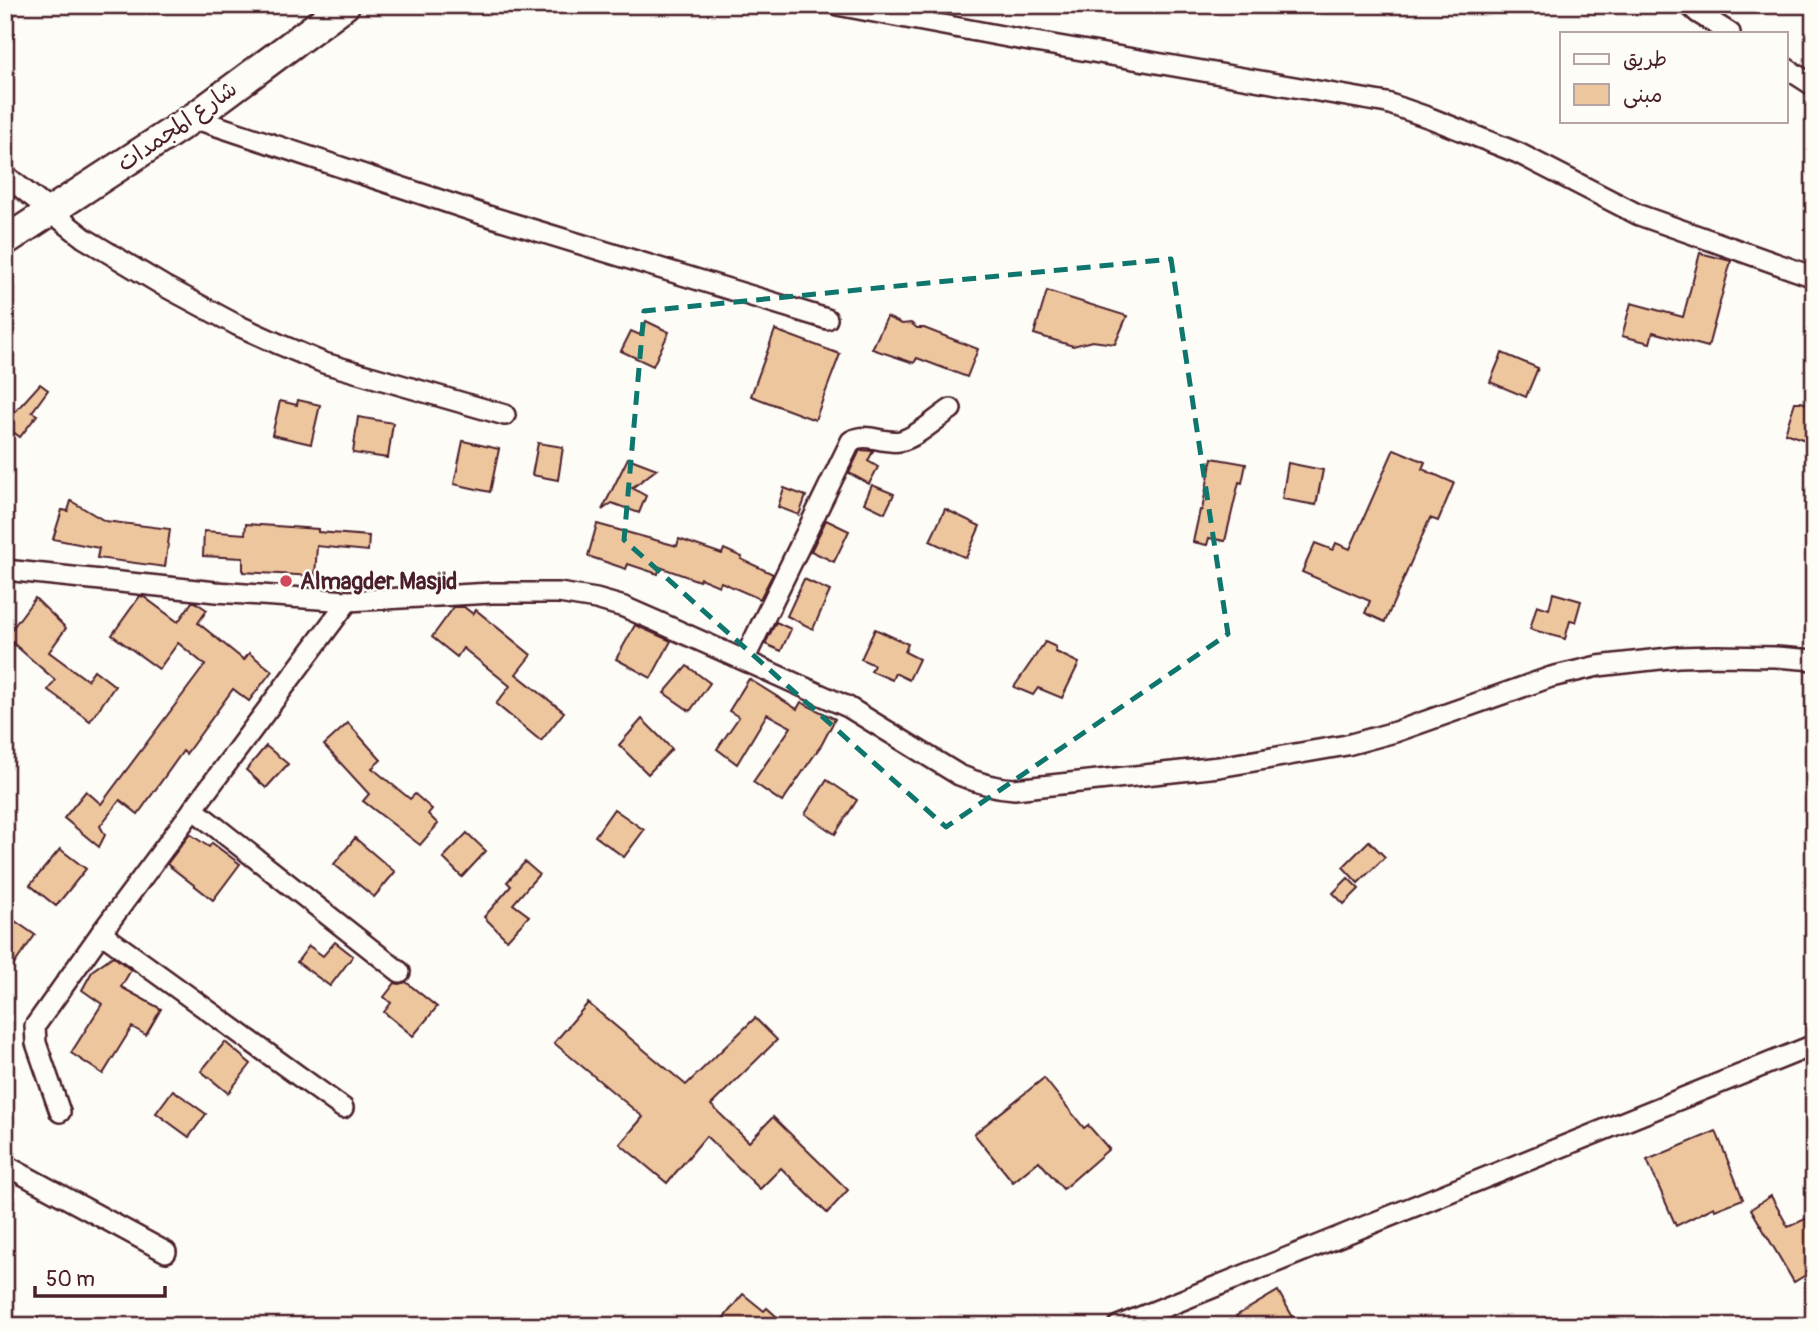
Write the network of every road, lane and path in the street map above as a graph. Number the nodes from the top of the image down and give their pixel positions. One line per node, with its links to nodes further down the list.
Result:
1 (345, 5): 7 (main road, شارع المجمدات)
2 (838, 5): 11 (street)
3 (1689, 5): 4 (street)
4 (1728, 32)
5 (1787, 69): 6 (street)
6 (1814, 86)
7 (192, 118): 9 (main road, شارع المجمدات); 12 (street)
8 (5, 175): 9 (street)
9 (51, 212): 10 (main road, شارع المجمدات); 14 (street)
10 (5, 241)
11 (1814, 277)
12 (827, 319)
13 (951, 409): 17 (street)
14 (505, 415)
15 (5, 570): 16 (street)
16 (348, 601): 17 (street); 19 (street)
17 (744, 660): 18 (street)
18 (1814, 660)
19 (193, 809): 20 (street); 21 (street)
20 (101, 933): 23 (street); 24 (street)
21 (400, 972)
22 (1814, 1045): 27 (street)
23 (343, 1108)
24 (60, 1112)
25 (5, 1165): 26 (street)
26 (166, 1252)
27 (1118, 1326)

